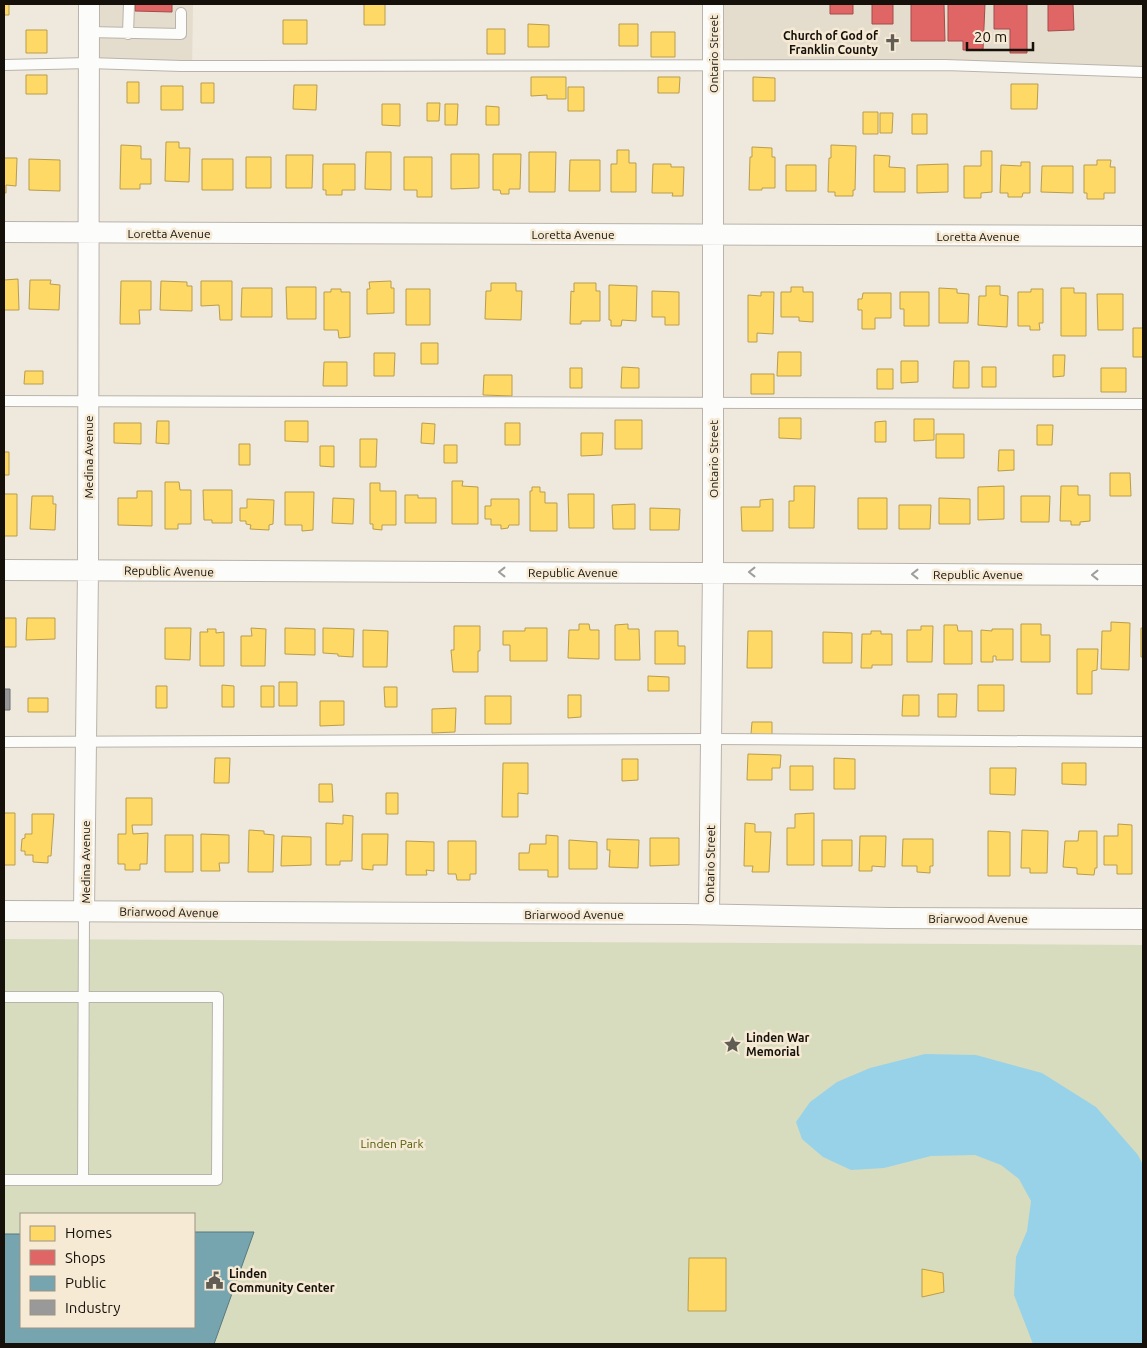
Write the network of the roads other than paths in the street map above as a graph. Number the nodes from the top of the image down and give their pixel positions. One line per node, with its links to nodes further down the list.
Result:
1 (89, 4): 5 (street, Medina Avenue)
2 (129, 4): 6 (lane)
3 (713, 4): 9 (street, Ontario Street)
4 (181, 14): 6 (lane)
5 (89, 32): 6 (lane); 7 (street, Medina Avenue)
6 (128, 34)
7 (89, 63): 8 (lane); 9 (lane); 12 (street, Medina Avenue)
8 (4, 65)
9 (713, 66): 10 (lane); 13 (street, Ontario Street)
10 (1143, 72)
11 (4, 232): 12 (street, Loretta Avenue)
12 (89, 232): 13 (street, Loretta Avenue); 16 (street, Medina Avenue)
13 (713, 234): 14 (street, Loretta Avenue); 17 (street, Ontario Street)
14 (1143, 236)
15 (4, 401): 16 (lane)
16 (88, 401): 17 (lane); 20 (street, Medina Avenue)
17 (713, 404): 18 (lane); 21 (street, Ontario Street)
18 (1143, 404)
19 (4, 570): 20 (street, Republic Avenue)
20 (88, 570): 21 (street, Republic Avenue, one-way to 20); 25 (street, Medina Avenue)
21 (713, 572): 22 (street, Republic Avenue, one-way to 21); 23 (street, Ontario Street)
22 (1143, 575)
23 (711, 739): 25 (lane); 26 (lane); 29 (street, Ontario Street)
24 (4, 742): 25 (lane)
25 (86, 742): 28 (street, Medina Avenue)
26 (1143, 742)
27 (4, 910): 28 (street, Briarwood Avenue)
28 (84, 910): 29 (street, Briarwood Avenue); 32 (lane)
29 (709, 914): 30 (street, Briarwood Avenue)
30 (1143, 919)
31 (4, 997): 32 (lane)
32 (84, 997): 34 (lane); 34 (lane)
33 (4, 1180): 34 (lane)
34 (83, 1180)

